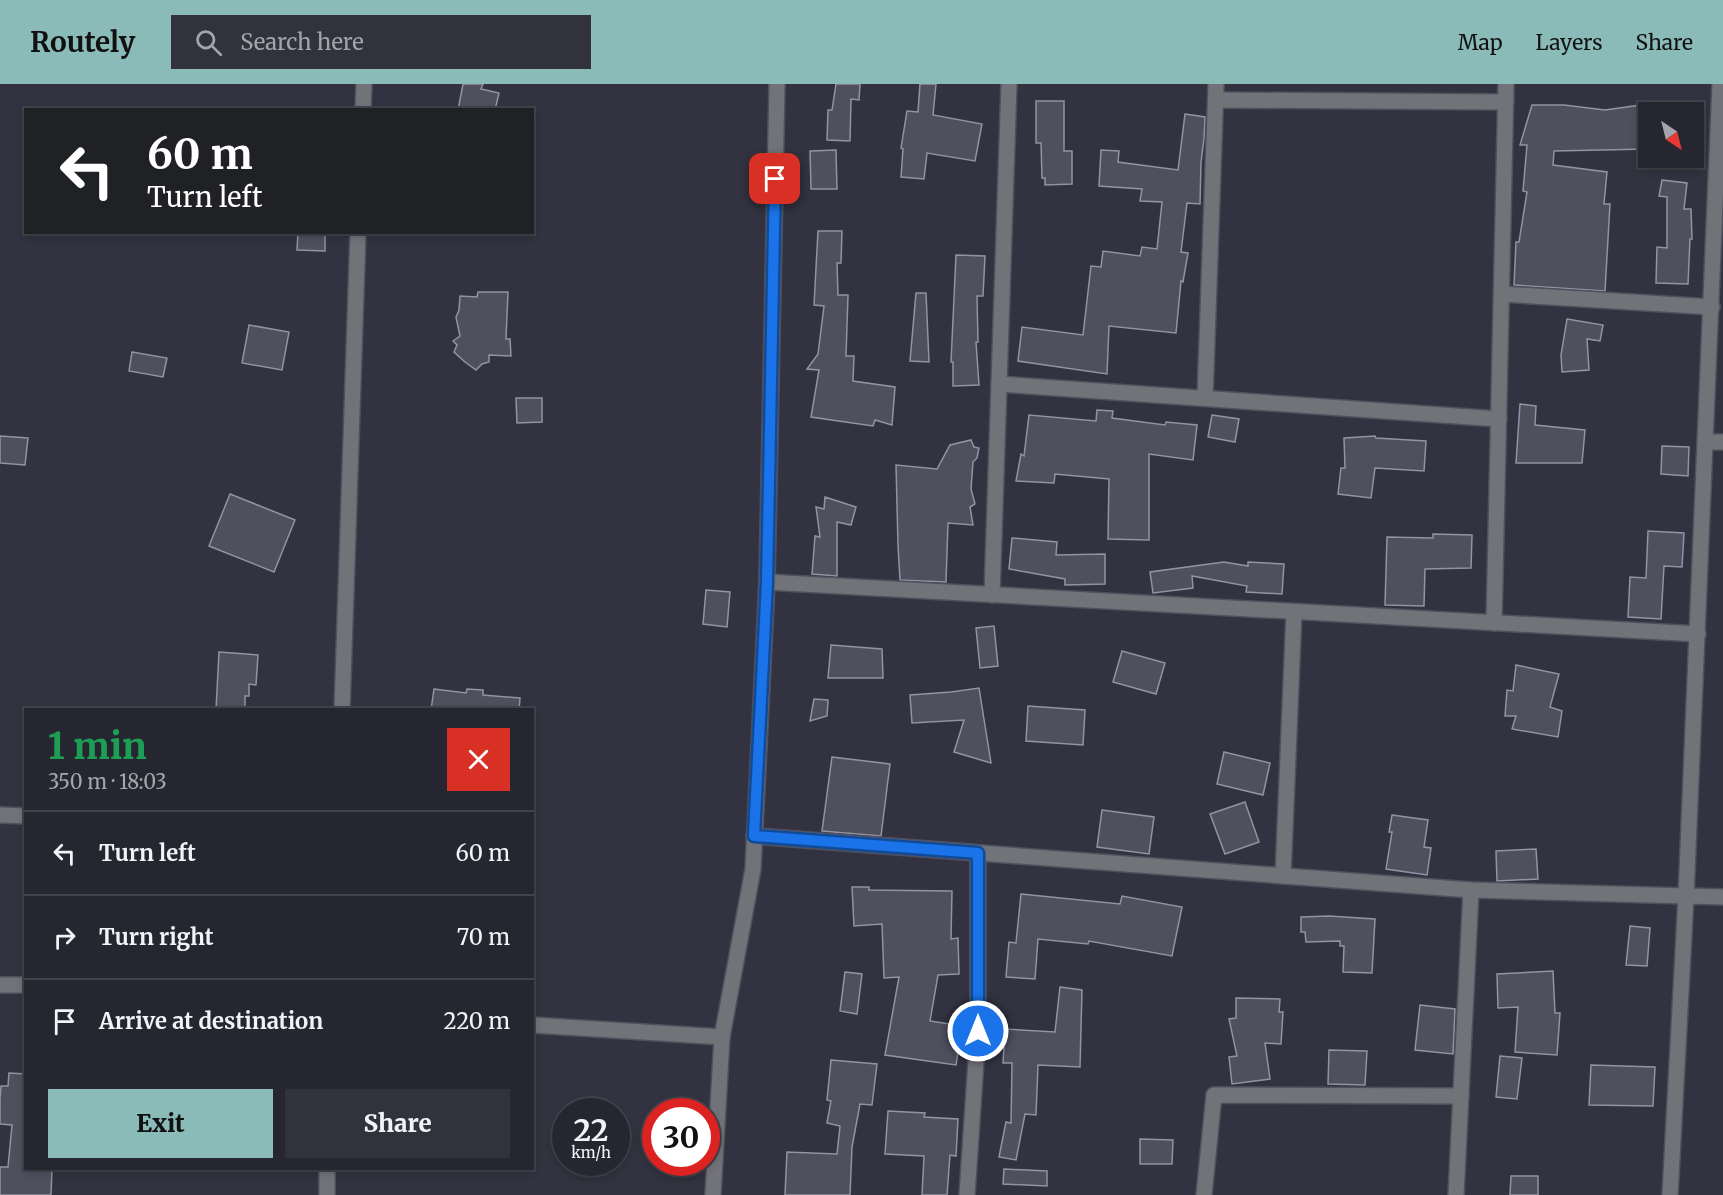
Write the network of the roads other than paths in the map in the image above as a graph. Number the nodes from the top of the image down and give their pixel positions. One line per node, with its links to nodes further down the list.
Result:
1 (364, 84): 9 (street)
2 (777, 84): 18 (street)
3 (1009, 84): 13 (street)
4 (1216, 84): 7 (street)
5 (1506, 84): 8 (street)
6 (1720, 84): 12 (street)
7 (1216, 100): 8 (street); 14 (street)
8 (1506, 102): 11 (street)
9 (363, 108)
10 (358, 234): 23 (street)
11 (1502, 294): 12 (street); 15 (street)
12 (1712, 307): 16 (street)
13 (999, 384): 14 (street); 19 (street)
14 (1205, 398): 15 (street)
15 (1499, 419): 21 (street)
16 (1706, 442): 17 (street); 22 (street)
17 (1723, 442)
18 (767, 582): 19 (street); 26 (street)
19 (992, 595): 20 (street)
20 (1294, 612): 21 (street); 28 (street)
21 (1494, 623): 22 (street)
22 (1698, 634): 30 (street)
23 (342, 708)
24 (0, 815): 25 (street)
25 (24, 816)
26 (754, 836): 27 (street); 35 (street)
27 (978, 853): 28 (street); 40 (street)
28 (1283, 876): 29 (street)
29 (1471, 890): 30 (street); 36 (street)
30 (1686, 897): 31 (street); 43 (street)
31 (1723, 897)
32 (0, 985): 33 (street)
33 (24, 986)
34 (534, 1025): 35 (street)
35 (722, 1037): 39 (street)
36 (1461, 1096): 41 (street); 42 (street)
37 (327, 1170): 38 (street)
38 (327, 1195)
39 (713, 1195)
40 (967, 1195)
41 (1204, 1195)
42 (1456, 1195)
43 (1670, 1195)

